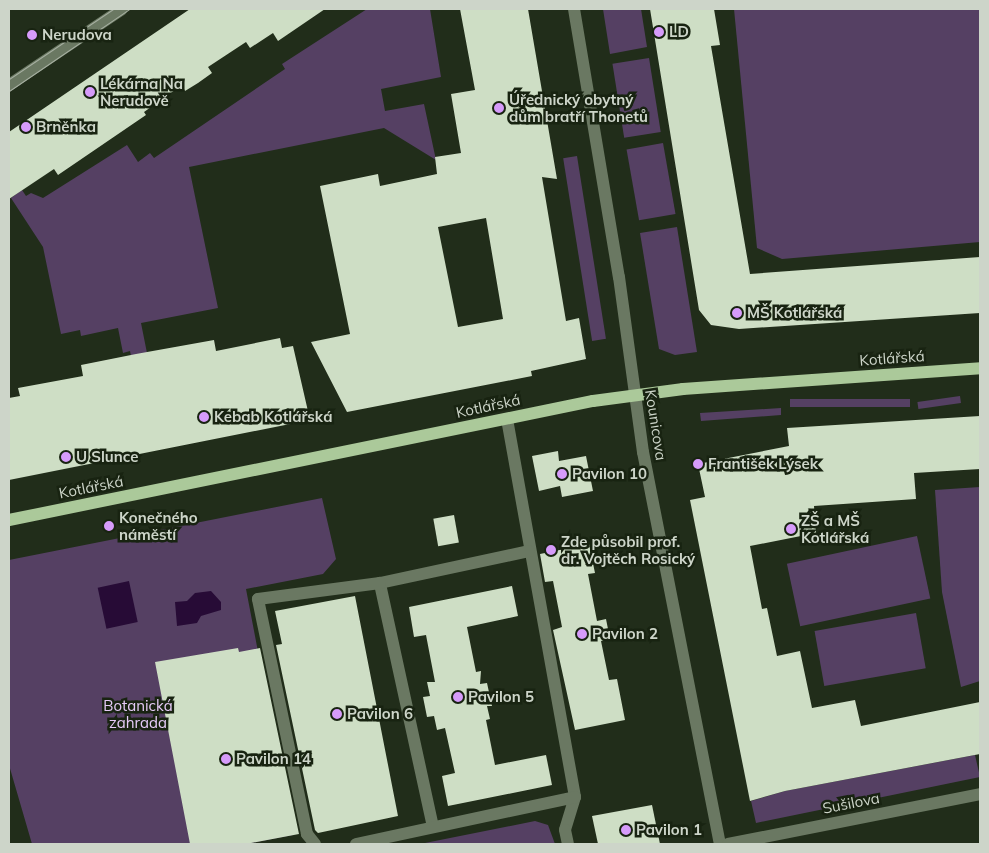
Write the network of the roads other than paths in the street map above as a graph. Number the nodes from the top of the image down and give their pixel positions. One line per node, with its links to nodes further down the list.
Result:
1 (122, 9): 3 (street)
2 (574, 9): 5 (street, Kounicova)
3 (9, 85)
4 (980, 368): 5 (main road, Kotlářská)
5 (635, 395): 6 (main road, Kotlářská); 16 (street, Kounicova)
6 (507, 419): 7 (main road, Kotlářská); 8 (street)
7 (9, 520)
8 (528, 551): 9 (street); 11 (street)
9 (380, 583): 12 (street); 13 (street)
10 (980, 794): 17 (street, Sušilova)
11 (575, 797): 12 (street); 15 (street)
12 (433, 827): 14 (street)
13 (315, 844)
14 (356, 844)
15 (568, 844)
16 (720, 844)
17 (728, 844)

